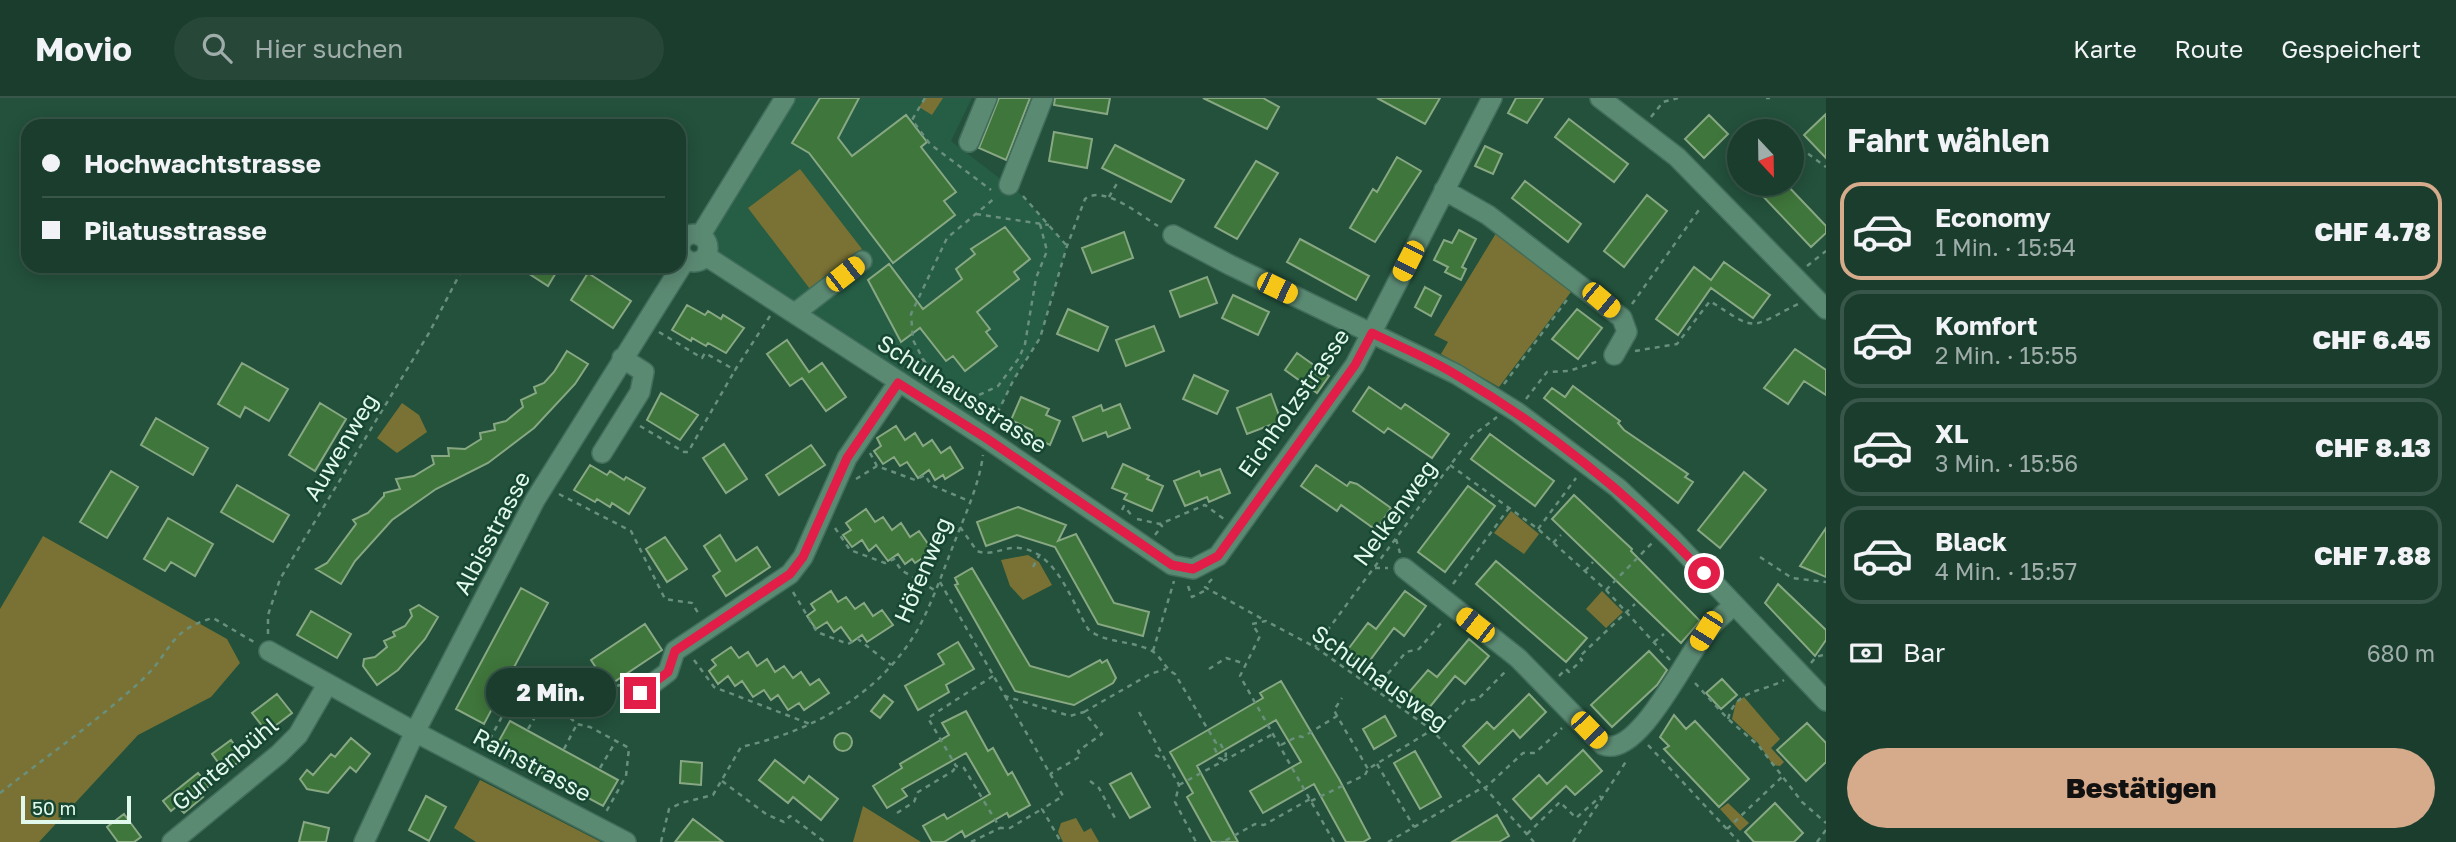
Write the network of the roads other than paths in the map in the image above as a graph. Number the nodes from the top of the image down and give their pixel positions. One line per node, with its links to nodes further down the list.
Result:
1 (785, 98): 10 (street)
2 (987, 98): 6 (street)
3 (1043, 98): 7 (street)
4 (1492, 98): 8 (street, Eichholzstrasse)
5 (1600, 98): 16 (street)
6 (969, 142)
7 (1016, 190)
8 (1444, 190): 18 (street, Eichholzstrasse); 19 (street)
9 (1173, 234): 18 (street)
10 (700, 236): 11 (street); 13 (street)
11 (686, 241)
12 (686, 252): 13 (street)
13 (706, 256): 17 (street, Schulhausstrasse)
14 (862, 261): 17 (street)
15 (670, 273): 20 (street, Albisstrasse)
16 (1820, 303)
17 (787, 308): 21 (street, Schulhausstrasse)
18 (1372, 333): 24 (street, Eichholzstrasse); 25 (street)
19 (1614, 355)
20 (622, 358): 22 (street); 30 (street, Albisstrasse)
21 (898, 383): 24 (street, Schulhausstrasse); 28 (street)
22 (602, 453)
23 (1404, 568): 25 (street)
24 (1184, 573)
25 (1734, 605): 29 (street)
26 (269, 651): 27 (street, Rainstrasse)
27 (327, 685): 30 (street, Rainstrasse); 31 (street, Guntenbühl)
28 (633, 688)
29 (1826, 701)
30 (415, 732): 32 (street, Albisstrasse); 33 (street, Rainstrasse)
31 (172, 842)
32 (364, 842)
33 (626, 842)

